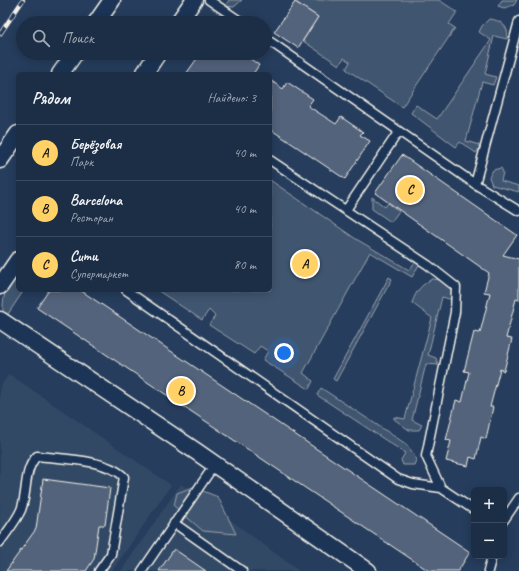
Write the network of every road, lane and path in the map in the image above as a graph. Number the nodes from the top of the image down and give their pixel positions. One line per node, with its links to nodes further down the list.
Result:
1 (112, 0): 4 (street)
2 (194, 0): 5 (street)
3 (208, 0): 6 (lane)
4 (101, 16)
5 (183, 16)
6 (232, 16)
7 (519, 22): 17 (lane)
8 (272, 43): 13 (lane)
9 (70, 60): 11 (street)
10 (153, 60): 12 (street)
11 (61, 72)
12 (145, 72)
13 (399, 131): 17 (lane); 18 (lane)
14 (16, 137): 15 (street)
15 (0, 160)
16 (272, 161): 18 (lane)
17 (475, 184): 19 (lane)
18 (346, 210): 25 (lane)
19 (519, 211)
20 (16, 263): 21 (street)
21 (0, 286)
22 (136, 293): 25 (lane)
23 (0, 320): 24 (street)
24 (215, 464): 29 (lane); 35 (street)
25 (441, 488): 27 (lane)
26 (519, 498): 28 (lane)
27 (471, 508)
28 (507, 516)
29 (174, 523): 33 (lane); 34 (lane)
30 (0, 542): 32 (lane)
31 (491, 559): 36 (lane)
32 (100, 571)
33 (142, 571)
34 (242, 571)
35 (368, 571)
36 (488, 571)

